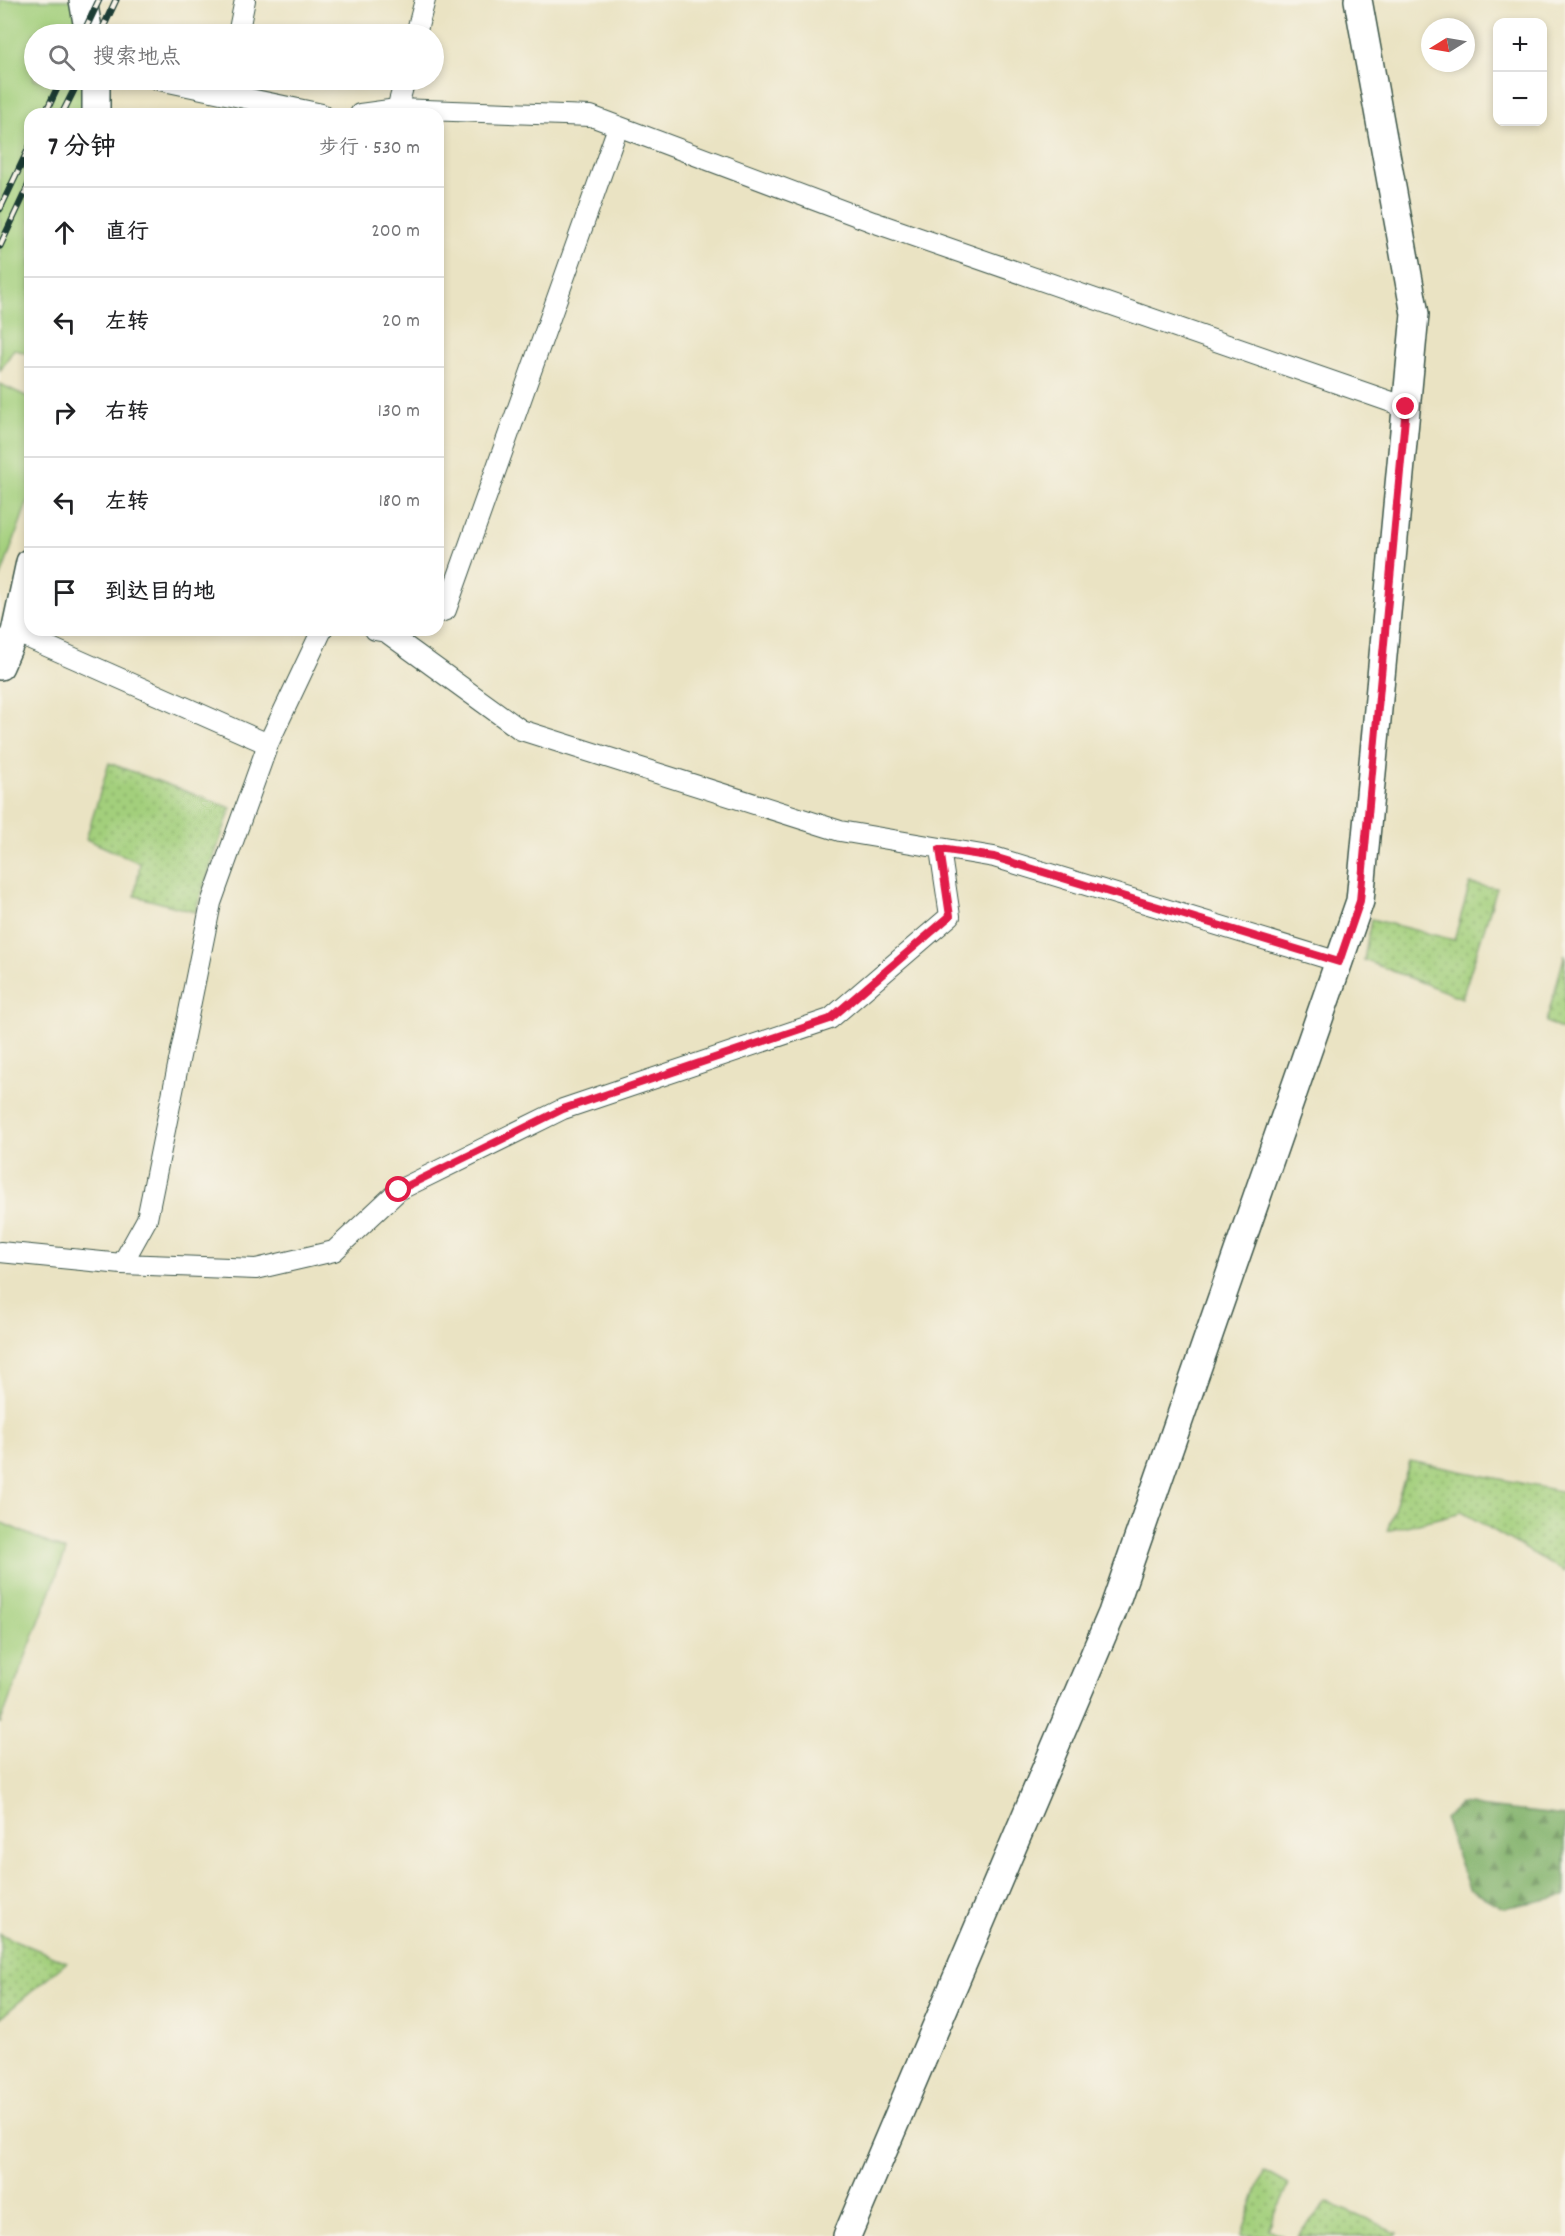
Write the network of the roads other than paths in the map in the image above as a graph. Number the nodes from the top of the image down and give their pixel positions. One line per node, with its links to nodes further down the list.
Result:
1 (83, 0): 5 (main road)
2 (245, 0): 6 (street)
3 (425, 0): 7 (street)
4 (1358, 0): 16 (main road)
5 (87, 24)
6 (240, 24)
7 (419, 24)
8 (96, 90): 11 (main road)
9 (237, 90): 12 (street)
10 (402, 90): 13 (street)
11 (96, 108)
12 (301, 108)
13 (397, 108)
14 (444, 111): 15 (street)
15 (618, 127): 16 (street); 18 (street)
16 (1406, 407): 27 (main road)
17 (24, 590): 19 (main road)
18 (444, 611)
19 (15, 632): 20 (street); 24 (main road)
20 (24, 636)
21 (24, 636): 25 (street)
22 (319, 636): 25 (street)
23 (391, 636): 26 (street)
24 (0, 666)
25 (268, 744): 29 (street)
26 (940, 849): 27 (street); 29 (street)
27 (1339, 962): 30 (main road)
28 (0, 1252): 29 (street)
29 (122, 1264)
30 (847, 2236)

